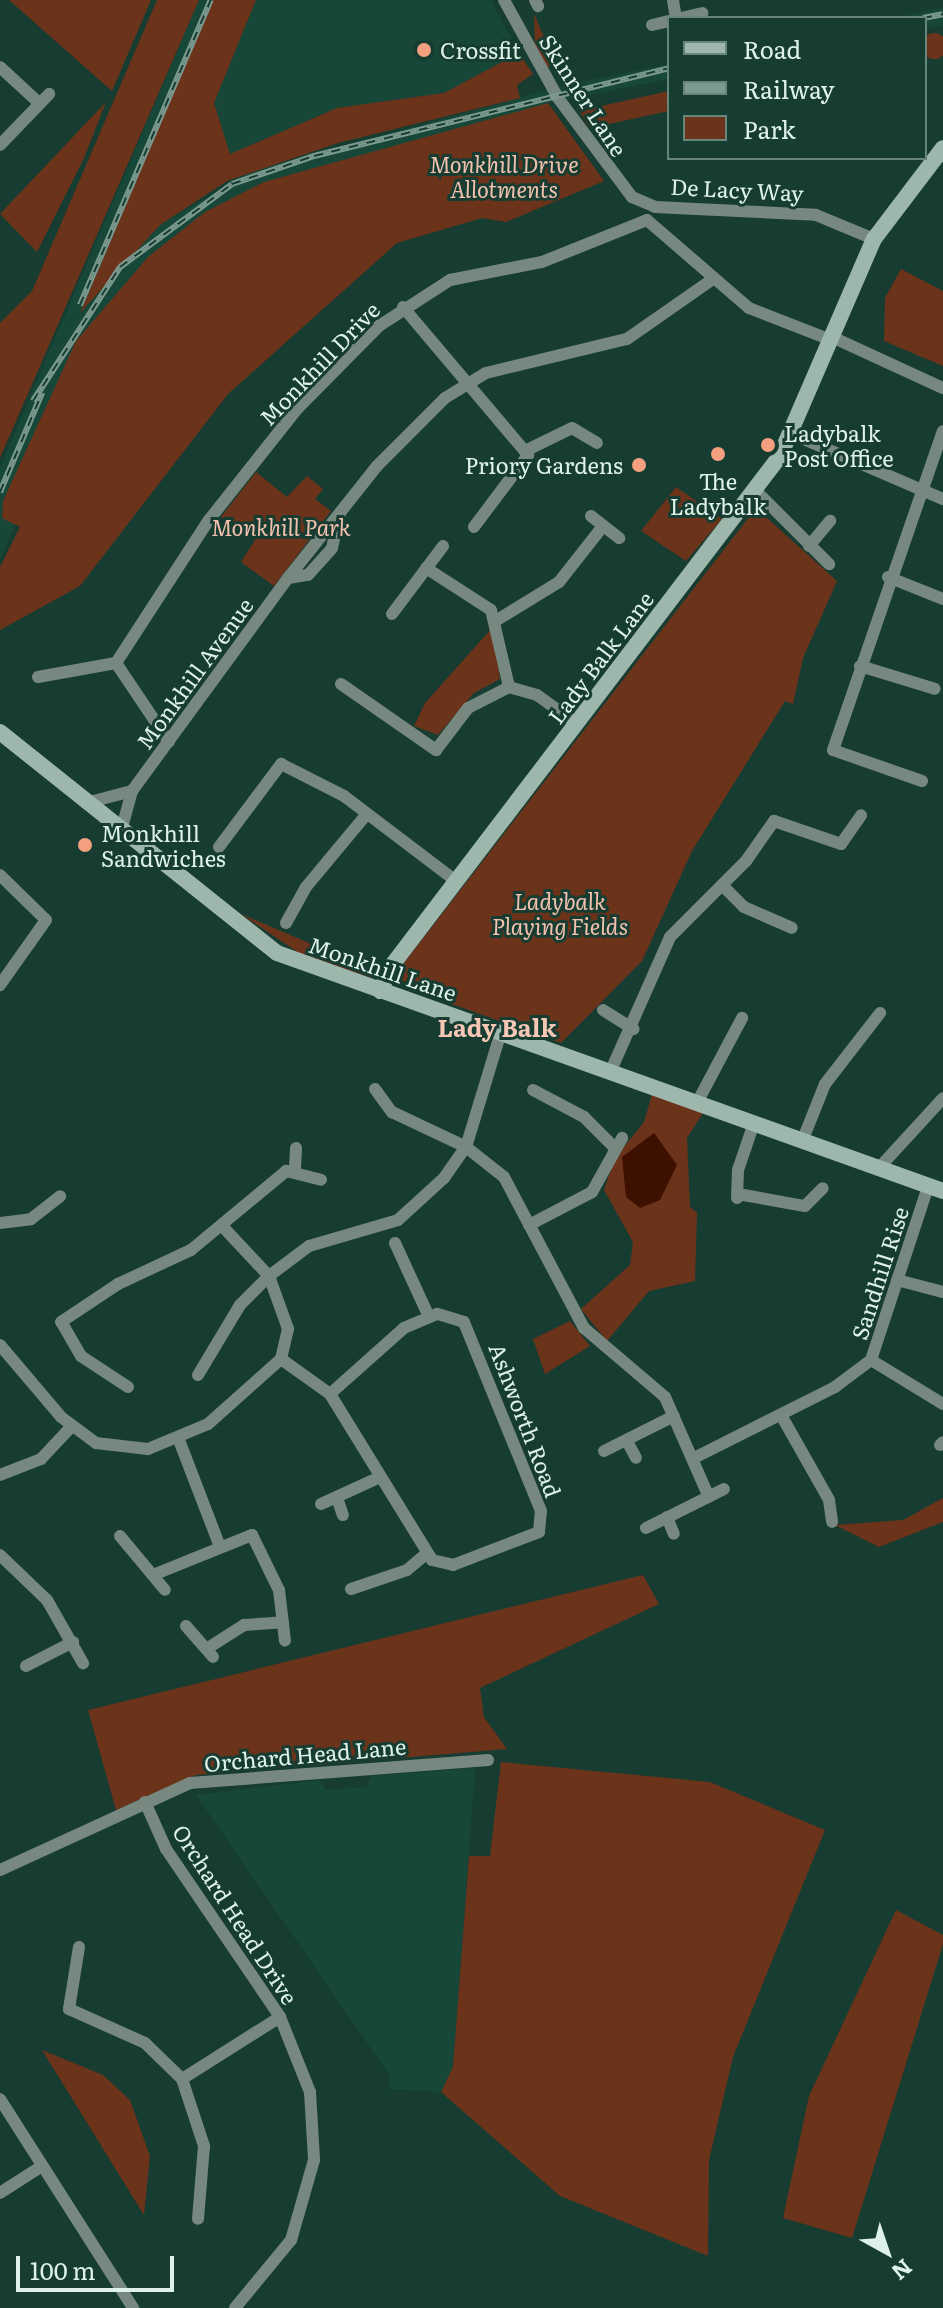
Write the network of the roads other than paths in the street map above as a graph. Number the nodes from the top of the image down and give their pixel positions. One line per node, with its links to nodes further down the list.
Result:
1 (504, 0): 9 (street, Skinner Lane)
2 (702, 13): 3 (street)
3 (688, 16)
4 (667, 21): 5 (street)
5 (652, 25)
6 (0, 67): 7 (street)
7 (0, 145)
8 (943, 148): 10 (street)
9 (643, 203): 10 (street, De Lacy Way)
10 (874, 239): 13 (street)
11 (713, 279): 12 (street, Monkhill Drive); 13 (street); 14 (street)
12 (403, 307): 14 (street); 36 (street, Monkhill Drive)
13 (832, 338): 15 (street); 17 (street, Lady Balk Lane)
14 (465, 381): 19 (street); 44 (street, Monkhill Avenue)
15 (943, 388)
16 (943, 431): 20 (street)
17 (792, 434): 20 (street); 21 (street, Lady Balk Lane)
18 (597, 443): 19 (street)
19 (525, 451): 26 (street)
20 (918, 489): 22 (street); 32 (street)
21 (755, 490): 29 (street); 42 (street, Lady Balk Lane)
22 (943, 499)
23 (591, 516): 25 (street)
24 (830, 521): 29 (street)
25 (603, 526): 27 (street); 35 (street)
26 (474, 527)
27 (619, 538)
28 (443, 546): 31 (street)
29 (809, 546): 30 (street)
30 (829, 564)
31 (426, 568): 34 (street); 35 (street)
32 (888, 577): 33 (street); 37 (street)
33 (943, 599)
34 (392, 614)
35 (497, 620): 40 (street)
36 (116, 663): 38 (street); 44 (street)
37 (860, 666): 41 (street); 45 (street)
38 (38, 677)
39 (341, 684): 40 (street)
40 (509, 687): 42 (street)
41 (935, 689)
42 (577, 724): 53 (street, Lady Balk Lane)
43 (0, 732): 47 (street, Monkhill Lane)
44 (169, 742): 46 (street, Monkhill Avenue)
45 (922, 781)
46 (132, 791): 47 (street); 50 (street, Monkhill Avenue)
47 (86, 803): 50 (street, Monkhill Lane)
48 (366, 815): 51 (street); 53 (street); 55 (street)
49 (861, 815): 54 (street)
50 (121, 831): 58 (street, Monkhill Lane)
51 (219, 847)
52 (0, 875): 57 (street)
53 (456, 881): 58 (street, Lady Balk Lane)
54 (722, 885): 56 (street); 62 (street)
55 (286, 923)
56 (792, 928)
57 (0, 985)
58 (380, 991): 63 (street, Monkhill Lane)
59 (603, 1010): 62 (street)
60 (880, 1013): 70 (street)
61 (742, 1018): 68 (street)
62 (633, 1029): 64 (street)
63 (501, 1032): 64 (street, Monkhill Lane); 71 (street)
64 (612, 1068): 68 (street, Monkhill Lane)
65 (375, 1089): 71 (street)
66 (533, 1090): 80 (street)
67 (943, 1098): 74 (street)
68 (699, 1099): 69 (street, Monkhill Lane)
69 (754, 1123): 70 (street, Monkhill Lane); 76 (street)
70 (803, 1139): 74 (street, Monkhill Lane)
71 (466, 1147): 80 (street); 83 (street)
72 (296, 1148): 73 (street)
73 (295, 1168): 75 (street); 81 (street)
74 (878, 1169): 77 (street, Monkhill Lane)
75 (321, 1180)
76 (823, 1188)
77 (935, 1189): 84 (street, Sandhill Rise)
78 (60, 1196): 79 (street)
79 (0, 1223)
80 (529, 1225): 96 (street)
81 (222, 1226): 83 (street); 92 (street)
82 (395, 1243): 86 (street)
83 (269, 1276): 89 (street); 91 (street)
84 (897, 1280): 85 (street); 90 (street, Sandhill Rise)
85 (943, 1292)
86 (429, 1317): 93 (street); 116 (street, Ashworth Road)
87 (0, 1345): 88 (street)
88 (5, 1359): 97 (street)
89 (281, 1359): 93 (street); 98 (street)
90 (871, 1360): 94 (street); 95 (street, Sandhill Rise)
91 (198, 1375)
92 (128, 1387)
93 (330, 1394): 104 (street)
94 (943, 1404)
95 (781, 1415): 102 (street, Sandhill Rise); 111 (street)
96 (674, 1416): 99 (street); 102 (street)
97 (71, 1427): 98 (street); 103 (street)
98 (179, 1440): 115 (street)
99 (627, 1441): 100 (street); 101 (street)
100 (604, 1451)
101 (636, 1458)
102 (694, 1458): 106 (street)
103 (0, 1475)
104 (380, 1477): 107 (street); 116 (street)
105 (724, 1489): 106 (street)
106 (709, 1497): 110 (street)
107 (337, 1498): 108 (street); 109 (street)
108 (321, 1504)
109 (343, 1515)
110 (667, 1517): 112 (street); 113 (street)
111 (832, 1522)
112 (646, 1528)
113 (674, 1534)
114 (120, 1536): 118 (street)
115 (219, 1544): 118 (street); 121 (street)
116 (426, 1554): 119 (street)
117 (0, 1555): 124 (street)
118 (153, 1575): 120 (street)
119 (351, 1589)
120 (165, 1590)
121 (283, 1622): 122 (street); 123 (street)
122 (186, 1626)
123 (285, 1641)
124 (73, 1642): 125 (street); 126 (street)
125 (83, 1663)
126 (26, 1666)
127 (488, 1760): 128 (street, Orchard Head Lane)
128 (145, 1802): 129 (street, Orchard Head Lane); 131 (street, Orchard Head Drive)
129 (0, 1870)
130 (79, 1947): 132 (street)
131 (280, 2017): 132 (street); 138 (street, Orchard Head Drive)
132 (182, 2079): 136 (street)
133 (0, 2099): 134 (street)
134 (42, 2166): 135 (street); 137 (street)
135 (0, 2193)
136 (198, 2219)
137 (133, 2308)
138 (235, 2308)

